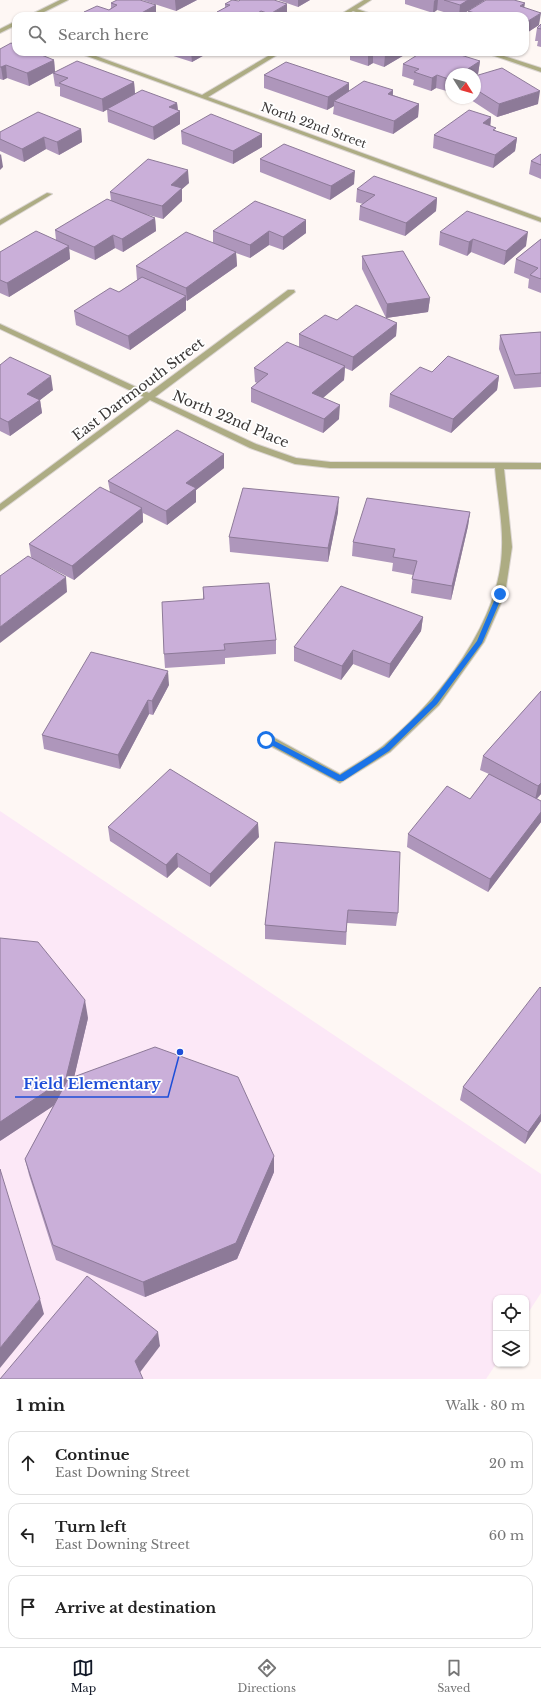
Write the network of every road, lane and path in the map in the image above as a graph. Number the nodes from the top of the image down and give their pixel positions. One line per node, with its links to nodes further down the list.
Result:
1 (65, 0): 4 (street)
2 (368, 0): 3 (street)
3 (352, 9): 5 (street); 6 (street)
4 (40, 12)
5 (347, 12)
6 (361, 12)
7 (12, 25): 8 (street)
8 (9, 27): 9 (street); 10 (street)
9 (12, 28)
10 (0, 31)
11 (90, 56): 15 (street, North 22nd Street)
12 (272, 56): 15 (street)
13 (498, 56): 14 (street)
14 (541, 70)
15 (203, 97): 17 (street, North 22nd Street)
16 (49, 194): 18 (street)
17 (541, 220)
18 (0, 222)
19 (291, 292): 21 (street, East Dartmouth Street)
20 (0, 326): 21 (street, North 22nd Place)
21 (149, 398): 22 (street, North 22nd Place); 24 (street, East Dartmouth Street)
22 (499, 465): 23 (street, North 22nd Place); 25 (street)
23 (541, 466)
24 (0, 508)
25 (266, 740)

